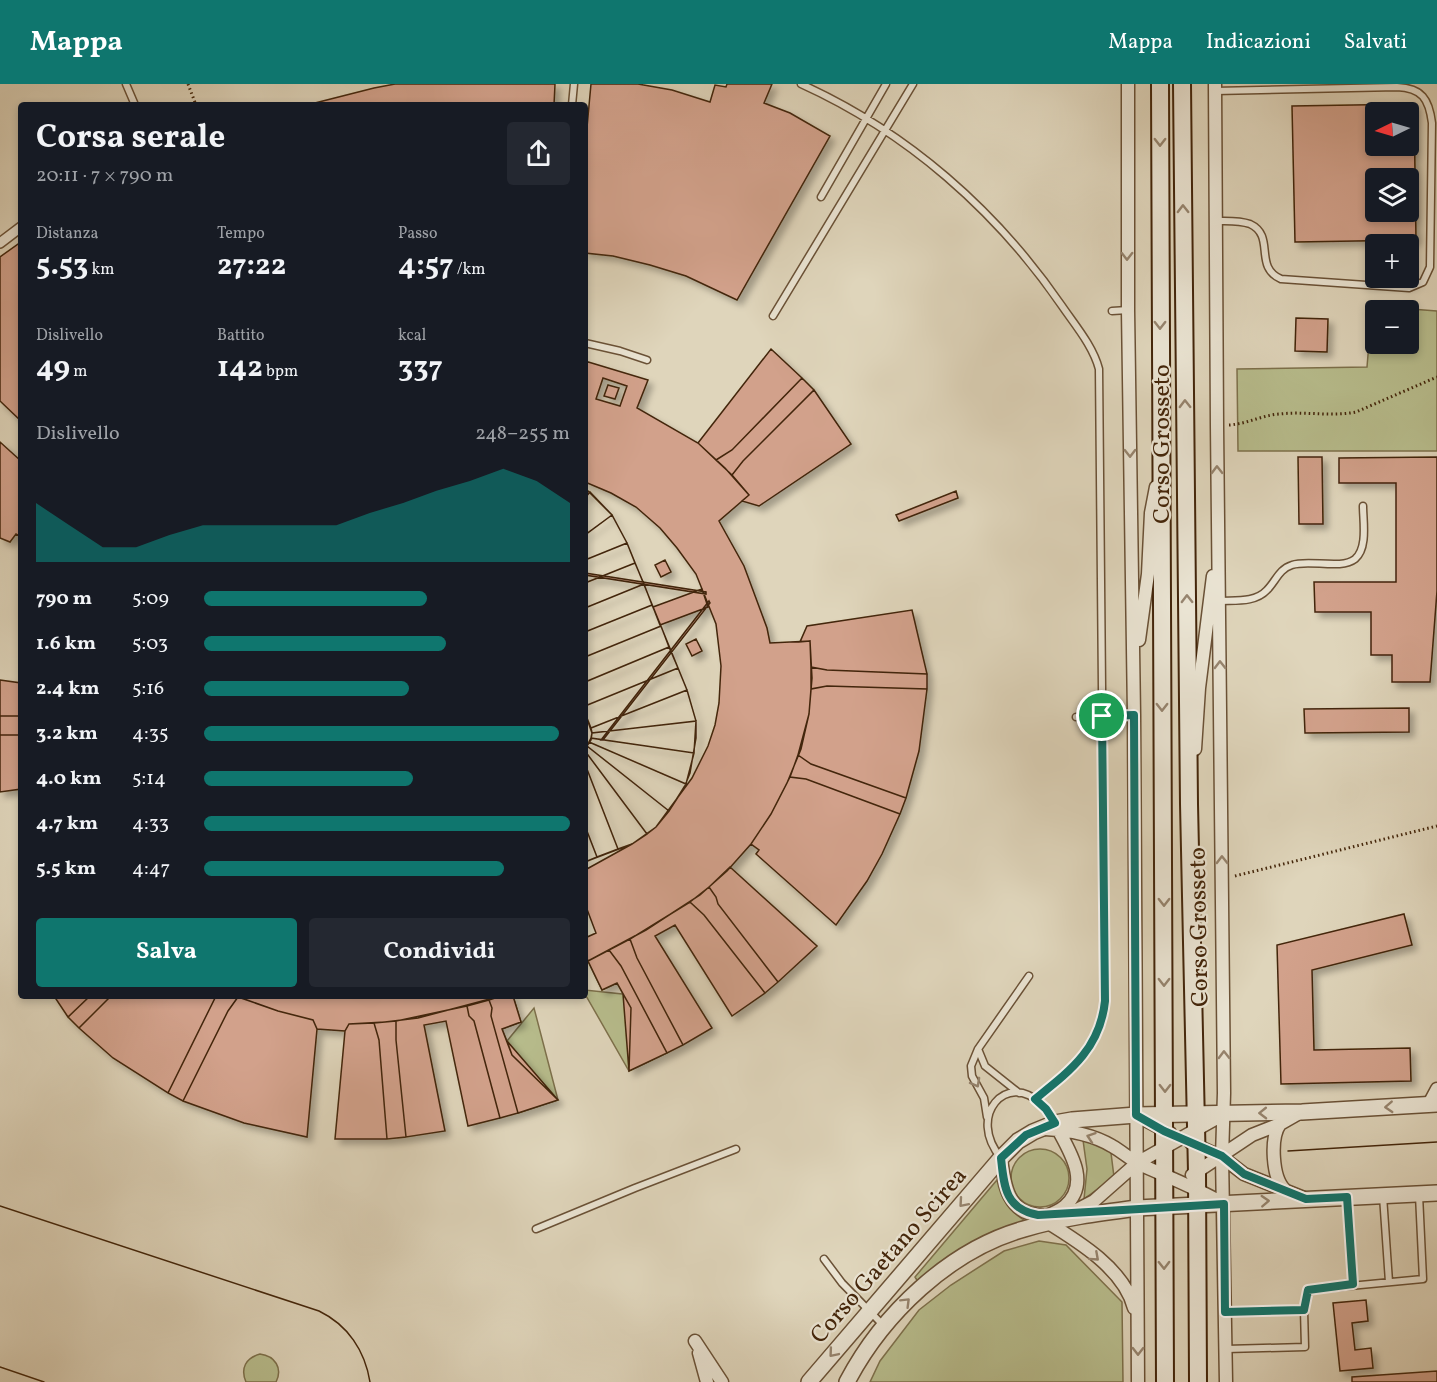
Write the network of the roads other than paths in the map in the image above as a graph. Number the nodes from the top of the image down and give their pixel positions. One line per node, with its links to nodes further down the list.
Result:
1 (126, 84): 10 (lane)
2 (574, 84): 11 (lane)
3 (801, 84): 12 (lane)
4 (886, 84): 12 (lane)
5 (913, 84): 13 (lane)
6 (1128, 84): 18 (street, Corso Grosseto, one-way to 18)
7 (1160, 84): 23 (main road, Corso Grosseto, one-way to 23)
8 (1182, 84): 31 (main road, Corso Grosseto, one-way to 8)
9 (1215, 86): 15 (street, Corso Grosseto); 15 (lane)
10 (134, 102)
11 (572, 102)
12 (866, 119): 13 (lane); 14 (lane)
13 (885, 131): 20 (lane); 29 (lane)
14 (821, 197)
15 (1216, 221): 25 (street, Corso Grosseto, one-way to 15)
16 (18, 229): 17 (street)
17 (0, 243)
18 (1128, 310): 19 (lane); 27 (street, Corso Grosseto, one-way to 27)
19 (1112, 311)
20 (773, 316)
21 (588, 344): 22 (lane)
22 (647, 360)
23 (1161, 459): 27 (street, Corso Grosseto); 44 (main road, Corso Grosseto, one-way to 44)
24 (1363, 506): 26 (lane)
25 (1218, 552): 26 (street, Corso Grosseto); 31 (street, Corso Grosseto)
26 (1219, 601): 39 (street, Corso Grosseto, one-way to 26)
27 (1134, 669): 28 (street, Corso Grosseto)
28 (1134, 715): 29 (lane); 40 (street, Corso Grosseto)
29 (1102, 716): 30 (lane); 36 (lane)
30 (1076, 717)
31 (1189, 804): 45 (main road, Corso Grosseto)
32 (1029, 976): 33 (lane)
33 (978, 1049): 35 (lane); 41 (lane, one-way to 41)
34 (1437, 1089): 37 (street)
35 (1019, 1093): 36 (lane); 41 (lane)
36 (1035, 1099): 43 (lane)
37 (1433, 1104): 38 (street, Corso Gaetano Scirea, one-way to 38)
38 (1302, 1112): 39 (street, Corso Gaetano Scirea, one-way to 39); 42 (street)
39 (1224, 1114): 45 (street, Corso Gaetano Scirea); 47 (street, Corso Grosseto)
40 (1136, 1115): 43 (street, Corso Gaetano Scirea); 44 (street, Corso Gaetano Scirea); 49 (street, Corso Grosseto)
41 (987, 1117): 48 (lane)
42 (1280, 1124): 47 (street); 52 (street)
43 (1057, 1126): 48 (street, Corso Gaetano Scirea); 49 (street, Corso Gaetano Scirea, one-way to 43); 62 (street, Corso Gaetano Scirea)
44 (1164, 1131): 45 (street, Corso Gaetano Scirea); 45 (street, Corso Gaetano Scirea); 49 (street, Corso Gaetano Scirea); 51 (main road, Corso Grosseto)
45 (1191, 1132): 47 (street); 50 (main road, Corso Grosseto)
46 (736, 1149): 63 (lane)
47 (1222, 1156): 50 (street); 52 (street); 58 (street, Corso Grosseto)
48 (1001, 1158): 62 (street, Corso Gaetano Scirea); 67 (street, Corso Gaetano Scirea, one-way to 67)
49 (1137, 1163): 51 (street, Corso Gaetano Scirea); 59 (street, Corso Grosseto); 61 (street, Corso Gaetano Scirea)
50 (1197, 1189): 51 (street, Corso Gaetano Scirea); 51 (street, Corso Gaetano Scirea); 58 (street, Corso Gaetano Scirea); 79 (main road, Corso Grosseto)
51 (1163, 1190): 59 (street, Corso Gaetano Scirea); 78 (main road, Corso Grosseto, one-way to 78)
52 (1287, 1191): 57 (street)
53 (1437, 1193): 54 (street, Corso Gaetano Scirea)
54 (1419, 1194): 55 (street, Corso Gaetano Scirea); 65 (lane)
55 (1383, 1195): 56 (street, Corso Gaetano Scirea); 65 (lane)
56 (1347, 1197): 57 (street, Corso Gaetano Scirea); 66 (lane)
57 (1306, 1199): 58 (street, Corso Gaetano Scirea, one-way to 57)
58 (1224, 1204): 69 (street, Corso Grosseto)
59 (1137, 1208): 60 (street, Corso Gaetano Scirea); 71 (street, Corso Grosseto)
60 (1096, 1213): 61 (street, Corso Gaetano Scirea); 62 (street, Corso Gaetano Scirea)
61 (1069, 1214): 62 (street, Corso Gaetano Scirea)
62 (1042, 1218): 70 (street, Corso Gaetano Scirea, one-way to 62); 71 (street, Corso Gaetano Scirea, one-way to 71)
63 (536, 1229)
64 (824, 1258): 67 (lane)
65 (1389, 1282): 66 (lane)
66 (1353, 1284): 68 (lane)
67 (869, 1310): 70 (lane); 75 (street, Corso Gaetano Scirea, one-way to 75)
68 (1304, 1310): 69 (lane); 72 (lane)
69 (1225, 1312): 72 (street, Corso Grosseto)
70 (884, 1326): 76 (street, Corso Gaetano Scirea)
71 (1138, 1329): 77 (street, one-way to 77)
72 (1225, 1350): 80 (street, Corso Grosseto)
73 (706, 1382): 74 (street)
74 (722, 1382)
75 (808, 1382)
76 (847, 1382)
77 (1138, 1382)
78 (1165, 1382)
79 (1198, 1382)
80 (1226, 1382)

